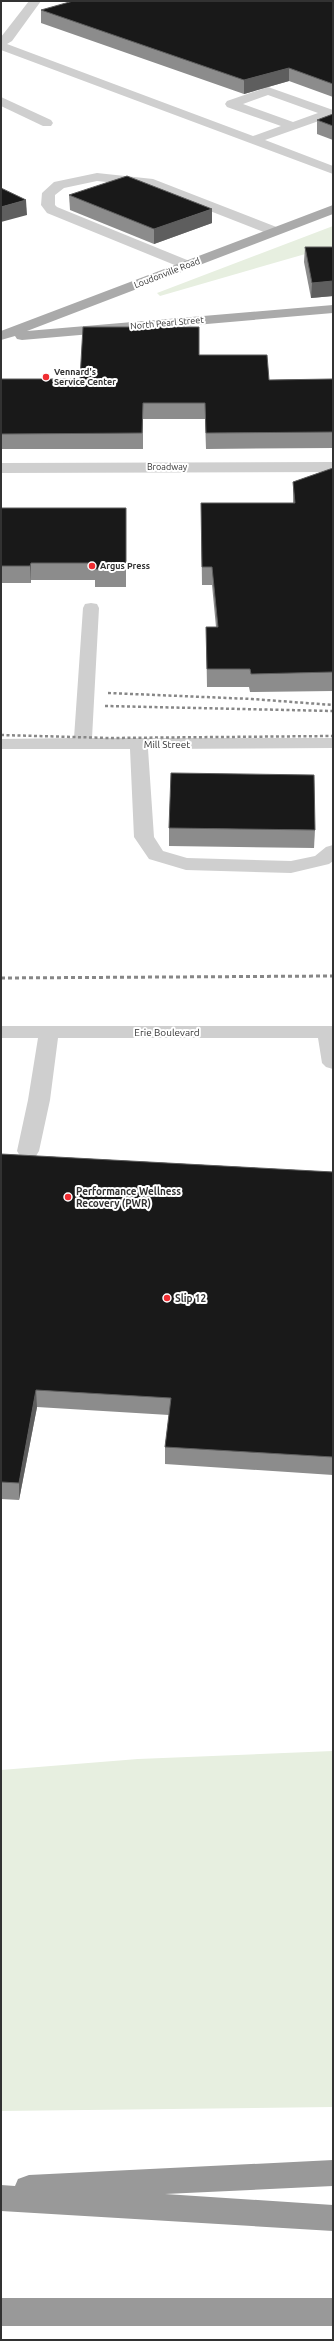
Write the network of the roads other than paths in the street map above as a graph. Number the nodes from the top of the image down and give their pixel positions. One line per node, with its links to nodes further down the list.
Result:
1 (35, 1): 2 (street)
2 (1, 45): 6 (street)
3 (1, 101): 4 (street)
4 (47, 123)
5 (292, 126): 5 (street); 6 (street)
6 (252, 140): 7 (street)
7 (333, 170)
8 (333, 209): 9 (main road, Loudonville Road)
9 (274, 231): 10 (main road, Loudonville Road); 10 (street)
10 (188, 265): 12 (main road, Loudonville Road)
11 (333, 309): 12 (main road, North Pearl Street)
12 (1, 337)
13 (333, 467): 14 (street, Broadway)
14 (1, 468)
15 (91, 608): 18 (street)
16 (333, 743): 19 (street, Mill Street)
17 (1, 744): 18 (street, Mill Street)
18 (83, 744): 19 (street, Mill Street)
19 (139, 744): 20 (street)
20 (333, 851)
21 (1, 1032): 22 (street, Erie Boulevard)
22 (49, 1032): 23 (street, Erie Boulevard); 25 (street)
23 (330, 1032): 24 (street)
24 (333, 1063)
25 (28, 1151)
26 (333, 2173): 27 (highway)
27 (1, 2189)
28 (1, 2198): 29 (highway)
29 (333, 2218)
30 (1, 2312): 31 (highway)
31 (333, 2312)

